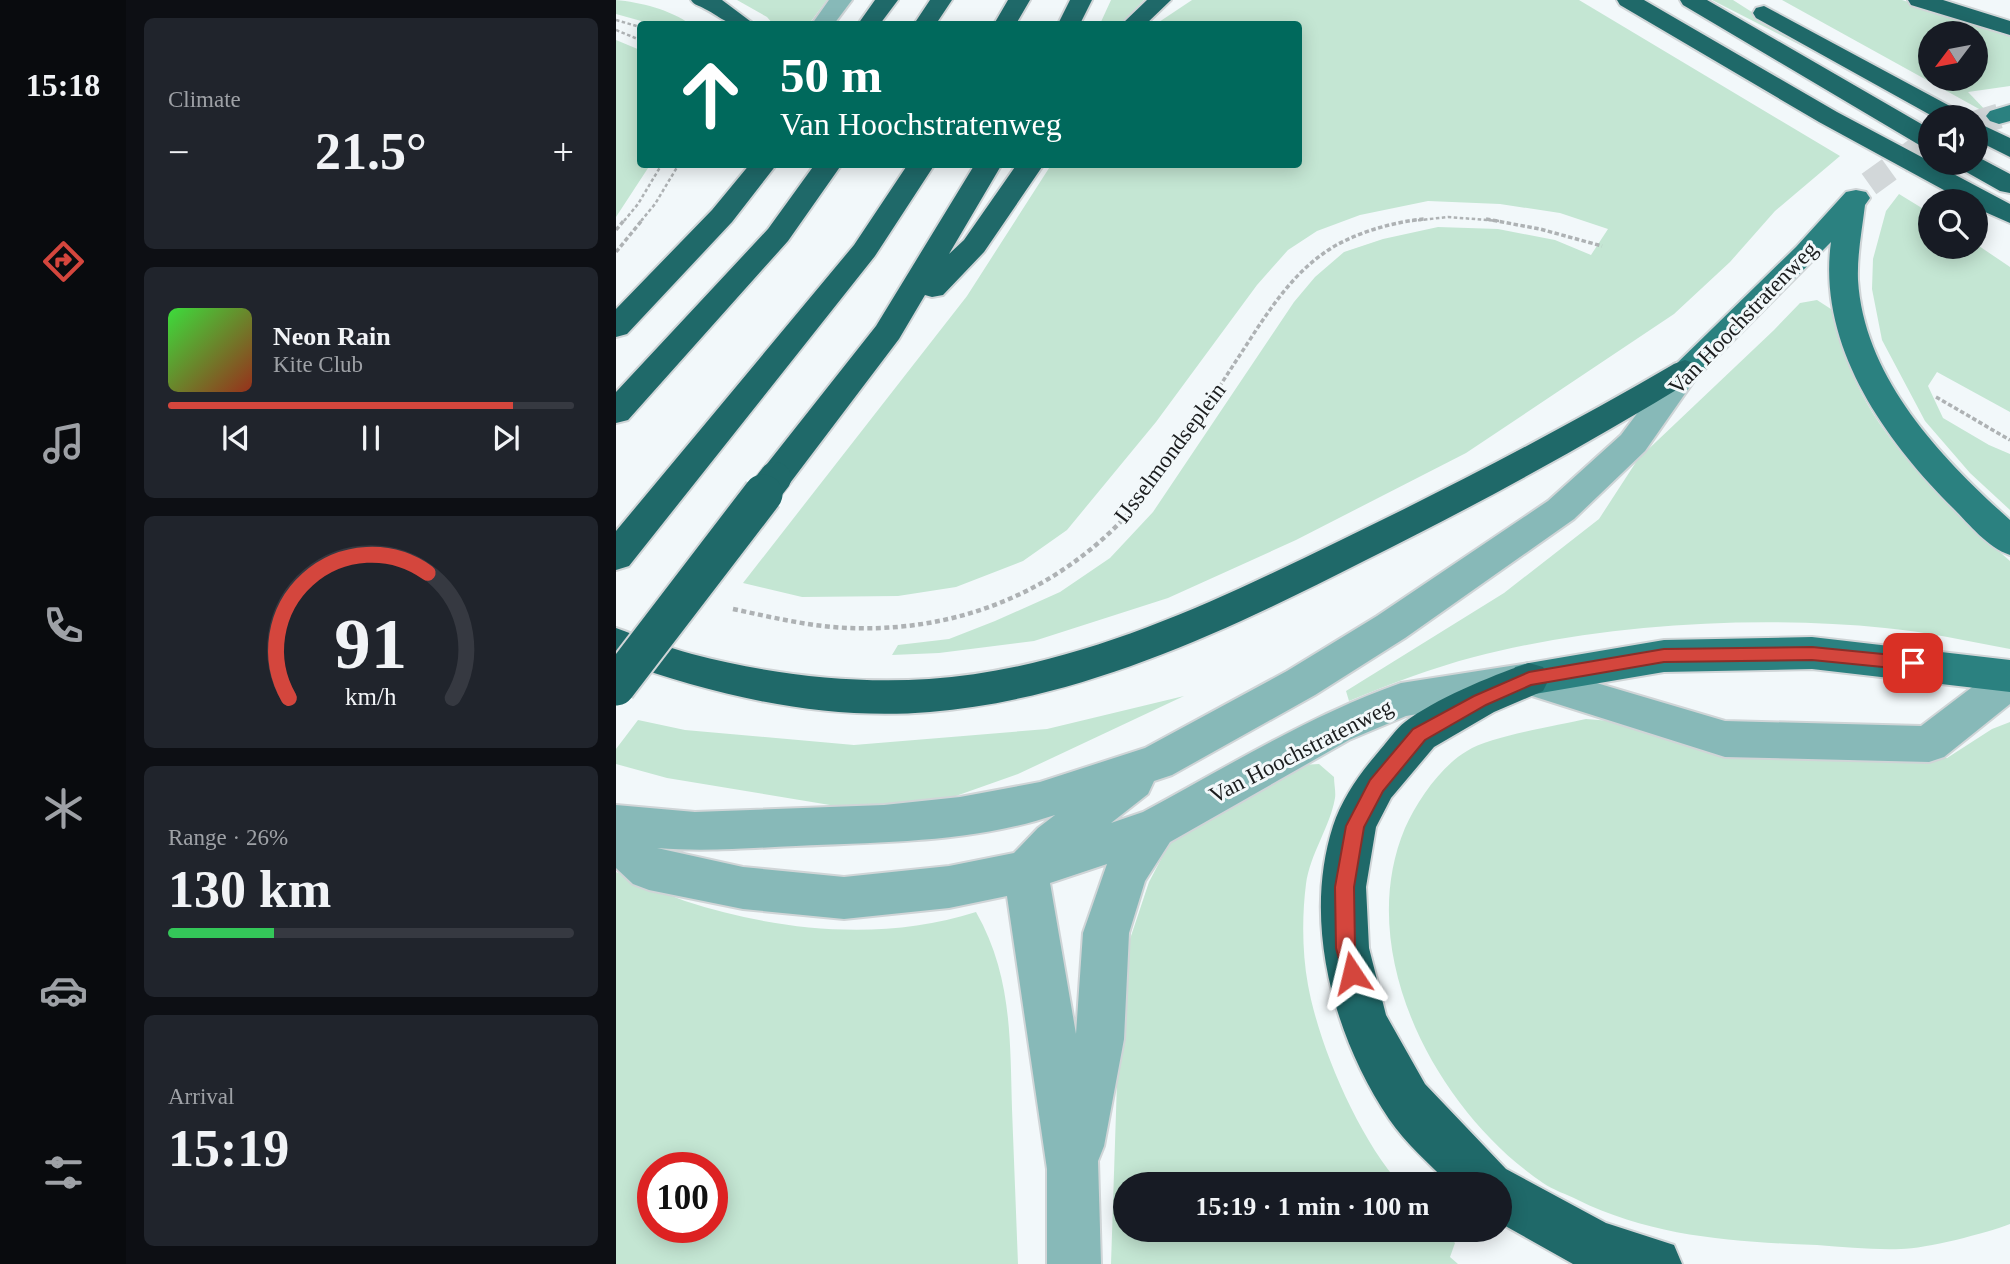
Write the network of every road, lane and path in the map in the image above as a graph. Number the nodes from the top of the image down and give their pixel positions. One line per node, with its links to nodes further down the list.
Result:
1 (702, 0): 13 (highway)
2 (841, 0): 14 (street)
3 (887, 0): 15 (highway)
4 (941, 0): 16 (highway)
5 (1019, 0): 17 (highway)
6 (1081, 0): 18 (highway)
7 (1160, 0): 19 (highway)
8 (1628, 0): 25 (highway)
9 (1691, 0): 26 (highway)
10 (1741, 0): 24 (highway)
11 (1919, 0): 21 (highway)
12 (616, 20): 20 (path)
13 (738, 21)
14 (825, 21)
15 (871, 21)
16 (927, 21)
17 (1007, 21)
18 (1070, 21)
19 (1136, 21)
20 (637, 26)
21 (2010, 27)
22 (616, 30): 23 (path)
23 (637, 39)
24 (1930, 105)
25 (1828, 117): 39 (highway); 40 (highway)
26 (1918, 133)
27 (1988, 137): 28 (highway)
28 (2010, 149)
29 (660, 168): 43 (path)
30 (676, 168): 46 (path)
31 (738, 168): 41 (highway)
32 (761, 168): 41 (highway)
33 (826, 168): 51 (highway)
34 (919, 168): 54 (highway)
35 (987, 168): 48 (highway)
36 (1028, 168): 48 (highway)
37 (1988, 173): 38 (highway)
38 (2010, 186)
39 (1934, 189)
40 (2010, 215)
41 (722, 216): 47 (highway)
42 (1988, 226): 44 (highway)
43 (616, 230)
44 (2010, 242)
45 (1602, 246): 55 (path, IJsselmondseplein)
46 (616, 252)
47 (616, 327)
48 (888, 332): 59 (highway, bridge)
49 (1685, 371): 53 (main road, Van Hoochstratenweg); 56 (highway); 60 (street, Van Hoochstratenweg)
50 (1936, 397): 52 (path)
51 (616, 412)
52 (2010, 440)
53 (2010, 541)
54 (616, 556)
55 (732, 609)
56 (616, 644)
57 (2010, 678): 58 (main road, Van Hoochstratenweg); 58 (street)
58 (1529, 679): 62 (street, Van Hoochstratenweg); 66 (highway)
59 (616, 686)
60 (1157, 762): 61 (street, Van Hoochstratenweg); 64 (street)
61 (616, 825)
62 (1156, 828): 64 (street, Van Hoochstratenweg); 65 (street)
63 (616, 840): 64 (street, Van Hoochstratenweg)
64 (1026, 871): 65 (street)
65 (1073, 1169): 68 (street)
66 (1474, 1172)
67 (1512, 1200): 69 (highway)
68 (1074, 1264)
69 (1656, 1264)

